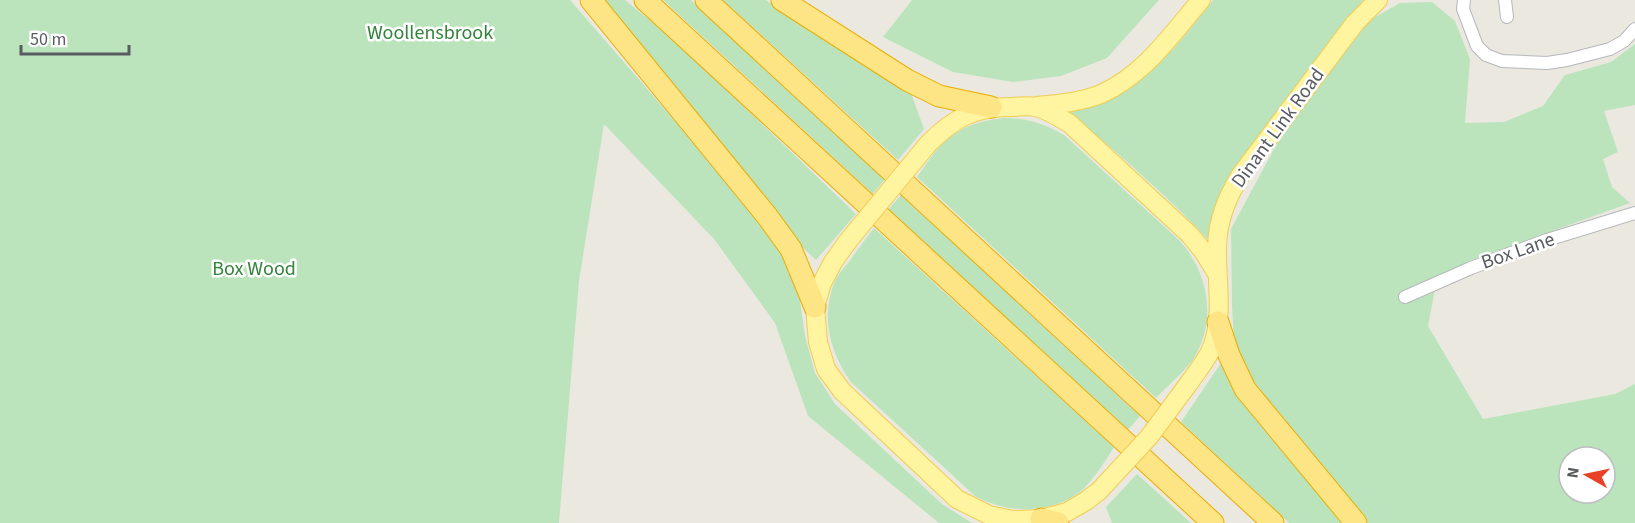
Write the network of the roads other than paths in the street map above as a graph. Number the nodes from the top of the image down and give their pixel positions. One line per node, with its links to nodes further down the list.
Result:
1 (591, 0): 17 (highway)
2 (645, 0): 20 (highway)
3 (706, 0): 21 (highway)
4 (782, 0): 12 (highway)
5 (1201, 0): 13 (main road)
6 (1378, 0): 15 (main road, Dinant Link Road)
7 (1452, 0): 9 (street)
8 (1505, 0): 10 (street)
9 (1464, 4): 11 (street)
10 (1507, 17)
11 (1635, 29)
12 (991, 107): 13 (main road); 17 (main road, bridge)
13 (1035, 107): 15 (main road)
14 (1635, 213): 16 (street, Box Lane)
15 (1217, 274): 18 (main road, Dinant Link Road)
16 (1405, 297)
17 (814, 307): 19 (main road, Dinant Link Road)
18 (1218, 322): 19 (main road, Dinant Link Road, bridge); 22 (highway)
19 (1049, 521)
20 (1213, 523)
21 (1273, 523)
22 (1356, 523)

